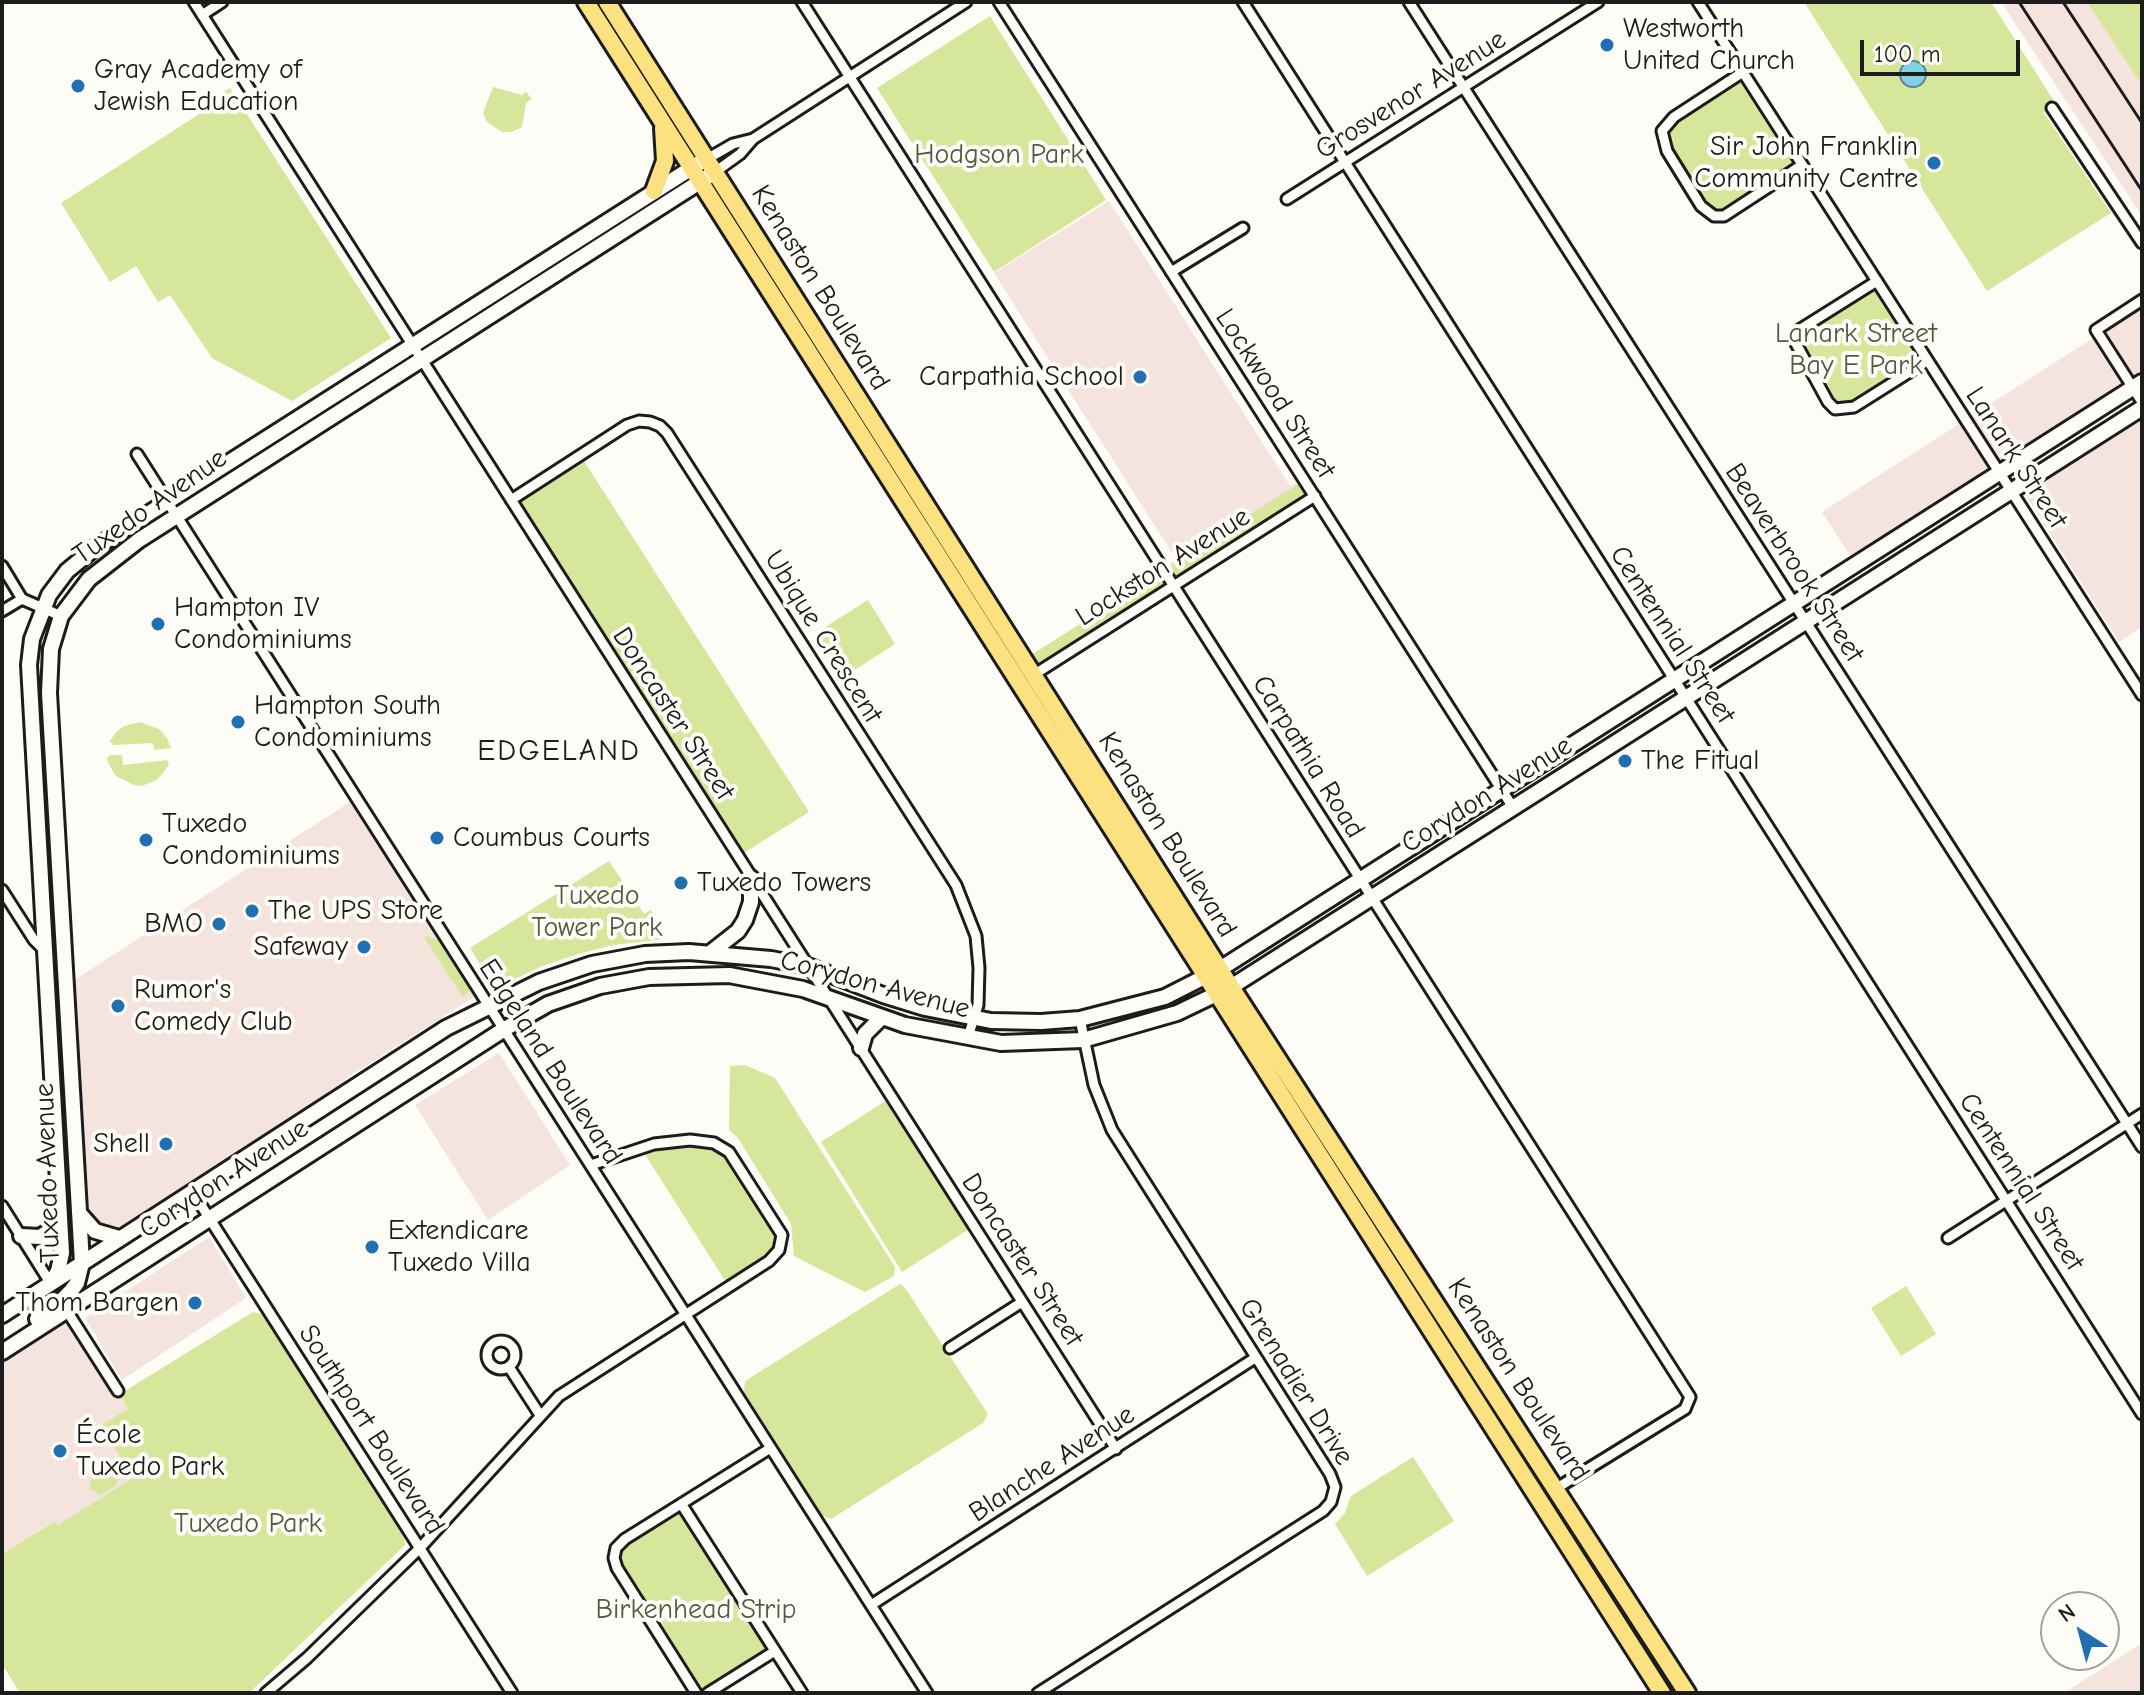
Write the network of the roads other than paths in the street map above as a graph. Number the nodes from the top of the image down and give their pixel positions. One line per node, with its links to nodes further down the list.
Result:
1 (194, 2): 12 (street, Doncaster Street)
2 (222, 2): 12 (street)
3 (586, 2): 17 (main road, Kenaston Boulevard)
4 (607, 2): 20 (main road, Kenaston Boulevard)
5 (802, 2): 14 (street, Carpathia Road)
6 (966, 2): 14 (street, Tuxedo Avenue)
7 (999, 2): 27 (street, Lockwood Street)
8 (1243, 2): 19 (street, Centennial Street)
9 (1409, 2): 15 (street, Beaverbrook Street)
10 (1598, 2): 15 (street, Grosvenor Avenue)
11 (1698, 2): 13 (street, Lanark Street)
12 (202, 15): 30 (street, Doncaster Street)
13 (1743, 72): 21 (street, Lanark Street); 21 (street)
14 (849, 77): 18 (street, Tuxedo Avenue); 43 (street, Carpathia Road)
15 (1464, 87): 19 (street, Grosvenor Avenue); 45 (street, Beaverbrook Street)
16 (2052, 108): 26 (street)
17 (662, 122): 22 (main road, Kenaston Boulevard); 23 (main road)
18 (753, 139): 20 (street, Tuxedo Avenue); 20 (street, Tuxedo Avenue)
19 (1345, 163): 24 (street, Grosvenor Avenue); 51 (street, Centennial Street)
20 (711, 165): 22 (main road, Tuxedo Avenue); 50 (main road, Kenaston Boulevard)
21 (1802, 165): 28 (street, Lanark Street)
22 (696, 175): 23 (main road, Tuxedo Avenue); 31 (main road, Tuxedo Avenue); 64 (main road, Kenaston Boulevard)
23 (654, 191): 30 (main road, Tuxedo Avenue)
24 (1287, 199)
25 (1243, 228): 27 (street)
26 (2142, 243)
27 (1171, 272): 38 (street, Lockwood Street)
28 (1877, 281): 32 (street, Lanark Street); 32 (street)
29 (2142, 300): 33 (street)
30 (412, 345): 31 (street, Doncaster Street); 39 (main road, Tuxedo Avenue)
31 (422, 360): 40 (street, Doncaster Street); 41 (main road, Tuxedo Avenue)
32 (1927, 361): 36 (street, Lanark Street)
33 (2138, 385): 34 (street); 36 (main road, Corydon Avenue)
34 (2142, 405): 37 (main road, Corydon Avenue)
35 (137, 454): 39 (street, Edgeland Boulevard)
36 (1999, 473): 37 (street, Lanark Street); 45 (main road, Corydon Avenue)
37 (2012, 492): 49 (main road, Corydon Avenue); 52 (street, Lanark Street)
38 (1315, 496): 43 (street, Lockston Avenue); 54 (street, Lockwood Street)
39 (167, 500): 41 (street, Edgeland Boulevard); 46 (main road, Tuxedo Avenue)
40 (511, 500): 56 (street, Doncaster Street); 72 (street, Ubique Crescent)
41 (176, 515): 48 (main road, Tuxedo Avenue); 69 (street, Edgeland Boulevard)
42 (2, 566): 44 (street)
43 (1174, 587): 50 (street, Lockston Avenue); 57 (street, Carpathia Road)
44 (22, 599): 46 (street); 47 (street)
45 (1795, 604): 49 (street, Beaverbrook Street); 51 (main road, Corydon Avenue)
46 (42, 608): 48 (street); 60 (main road, Tuxedo Avenue)
47 (2, 611)
48 (61, 616): 85 (main road, Tuxedo Avenue)
49 (1806, 622): 53 (main road, Corydon Avenue); 79 (street, Beaverbrook Street)
50 (1035, 674): 64 (main road, Kenaston Boulevard)
51 (1674, 680): 53 (street, Centennial Street); 54 (main road, Corydon Avenue)
52 (2142, 695)
53 (1686, 699): 55 (main road, Corydon Avenue); 83 (street, Centennial Street)
54 (1502, 790): 55 (street, Lockwood Street); 57 (main road, Corydon Avenue)
55 (1514, 809): 59 (main road, Corydon Avenue)
56 (751, 878): 61 (main road); 63 (street, Doncaster Street)
57 (1360, 880): 59 (street, Carpathia Road); 64 (main road, Corydon Avenue)
58 (2, 890): 60 (street)
59 (1371, 898): 67 (main road, Corydon Avenue); 106 (street, Carpathia Road)
60 (45, 951): 87 (main road, Tuxedo Avenue)
61 (710, 953): 62 (main road, Corydon Avenue); 69 (main road, Corydon Avenue)
62 (771, 959): 63 (main road, Corydon Avenue); 65 (main road)
63 (808, 966): 66 (main road, Corydon Avenue); 68 (street, Doncaster Street)
64 (1213, 972): 67 (main road, Kenaston Boulevard); 73 (main road, Corydon Avenue)
65 (768, 981): 68 (main road, Corydon Avenue); 74 (main road, Corydon Avenue)
66 (872, 990): 70 (main road); 72 (main road, Corydon Avenue)
67 (1225, 991): 76 (main road, Corydon Avenue); 106 (main road, Kenaston Boulevard); 118 (main road, Kenaston Boulevard)
68 (829, 999): 70 (main road, Corydon Avenue); 77 (street, Doncaster Street)
69 (488, 1006): 74 (street, Edgeland Boulevard); 82 (main road, Corydon Avenue)
70 (864, 1011): 71 (main road, Corydon Avenue)
71 (881, 1018): 75 (main road, Corydon Avenue); 77 (main road)
72 (974, 1019): 73 (main road, Corydon Avenue); 75 (street, Ubique Crescent)
73 (1080, 1019): 76 (street, Grenadier Drive)
74 (503, 1030): 81 (street, Edgeland Boulevard); 86 (main road, Corydon Avenue)
75 (968, 1037): 76 (main road, Corydon Avenue)
76 (1083, 1040): 99 (street, Grenadier Drive)
77 (861, 1048): 93 (street, Doncaster Street)
78 (2142, 1114): 79 (street)
79 (2127, 1124): 80 (street, Beaverbrook Street); 83 (street)
80 (2142, 1147)
81 (591, 1165): 96 (street, Edgeland Boulevard); 96 (street)
82 (192, 1191): 86 (street, Southport Boulevard); 89 (main road, Corydon Avenue)
83 (2006, 1199): 90 (street); 102 (street, Centennial Street)
84 (2, 1206): 88 (street)
85 (79, 1213): 89 (main road); 91 (main road, Tuxedo Avenue)
86 (210, 1219): 94 (main road, Corydon Avenue); 108 (street, Southport Boulevard)
87 (60, 1224): 88 (main road); 92 (main road, Tuxedo Avenue)
88 (21, 1236): 92 (street)
89 (119, 1238): 91 (main road, Corydon Avenue)
90 (1948, 1238)
91 (82, 1263): 92 (main road, Corydon Avenue); 98 (main road, Tuxedo Avenue)
92 (51, 1284): 95 (main road, Corydon Avenue)
93 (1022, 1302): 97 (street); 105 (street, Doncaster Street)
94 (67, 1311): 98 (main road, Corydon Avenue); 101 (street)
95 (2, 1315)
96 (684, 1316): 103 (street); 104 (street, Edgeland Boulevard)
97 (950, 1348)
98 (8, 1349)
99 (1255, 1358): 105 (street, Blanche Avenue); 117 (street, Grenadier Drive)
100 (509, 1367): 103 (street)
101 (118, 1391)
102 (2142, 1414)
103 (540, 1415): 108 (street)
104 (769, 1449): 107 (street); 109 (street, Edgeland Boulevard)
105 (1116, 1449): 109 (street, Blanche Avenue)
106 (1557, 1488): 119 (main road, Kenaston Boulevard)
107 (682, 1505): 110 (street); 113 (street)
108 (420, 1548): 111 (street, Southport Boulevard); 112 (street)
109 (871, 1605): 116 (street, Edgeland Boulevard)
110 (775, 1651): 114 (street); 115 (street)
111 (509, 1692)
112 (266, 1693)
113 (696, 1693)
114 (708, 1693)
115 (802, 1693)
116 (927, 1693)
117 (1038, 1693)
118 (1662, 1693)
119 (1687, 1693)

